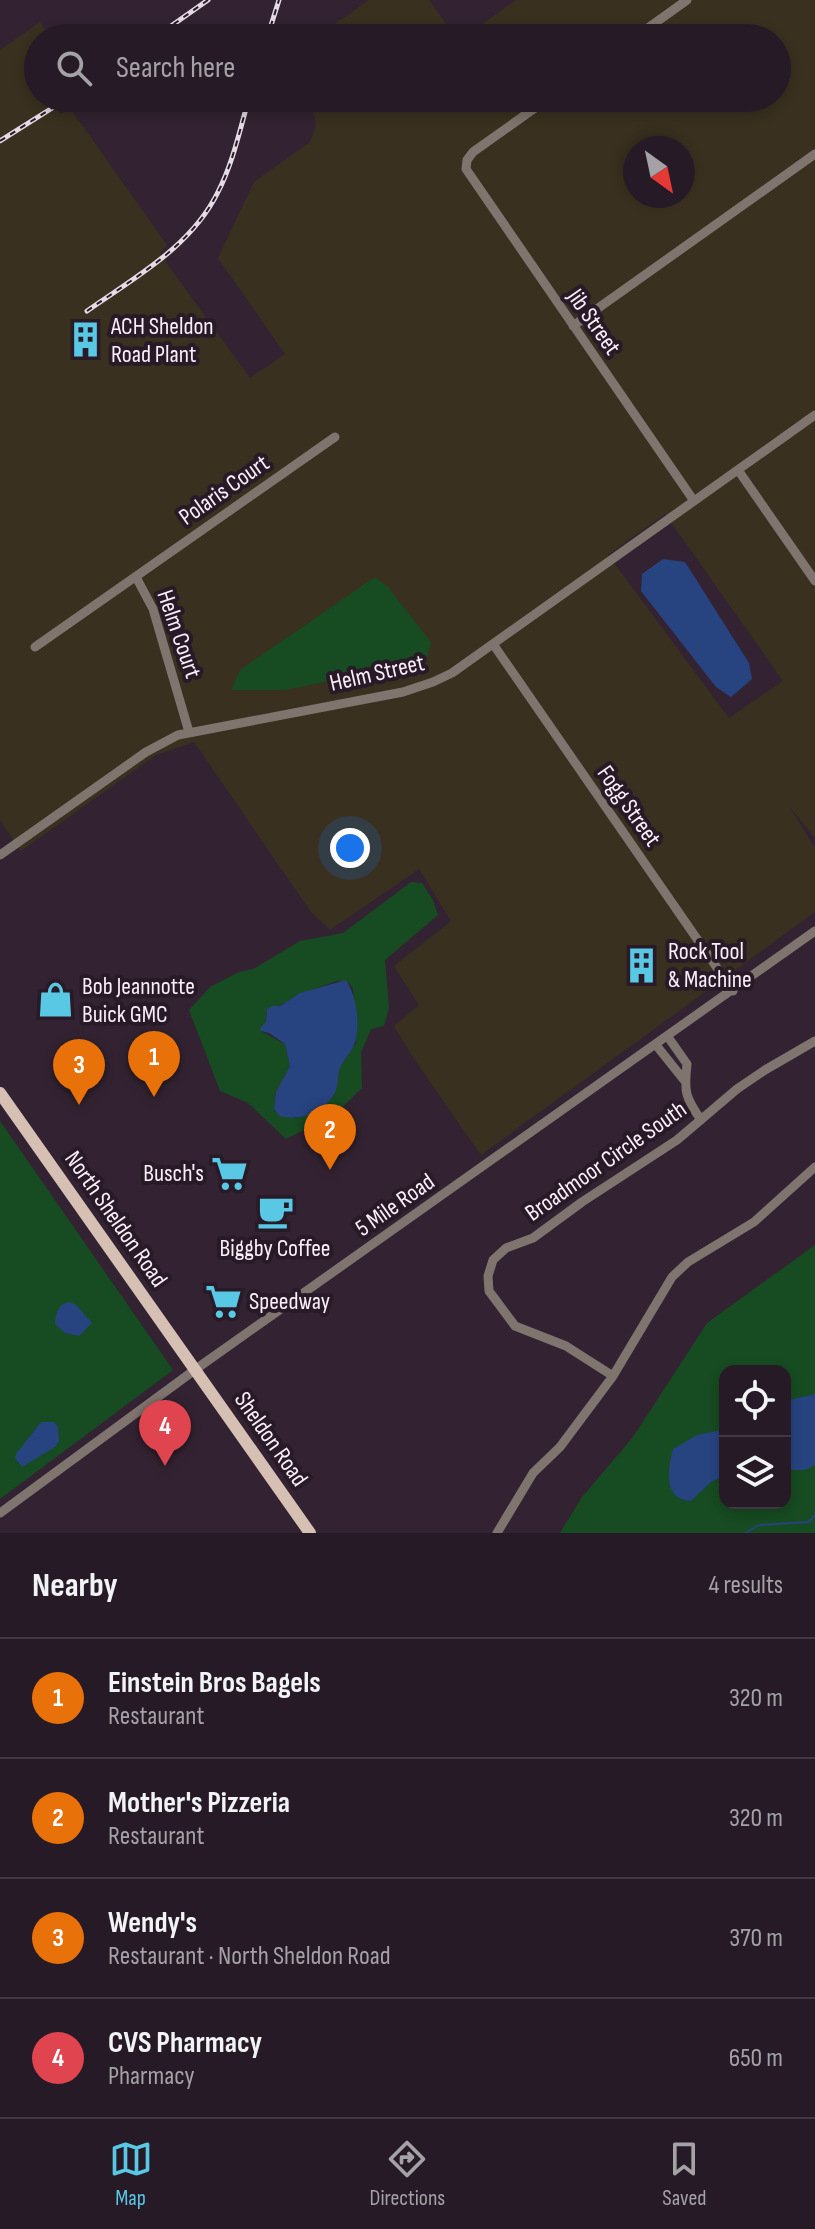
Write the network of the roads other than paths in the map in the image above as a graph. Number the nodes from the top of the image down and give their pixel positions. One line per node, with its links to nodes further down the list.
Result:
1 (687, 0): 2 (street)
2 (654, 24)
3 (529, 112): 5 (street, Jib Street)
4 (815, 154): 5 (street)
5 (573, 326): 9 (street, Jib Street)
6 (815, 415): 8 (street, Helm Street)
7 (335, 437): 10 (street, Polaris Court)
8 (738, 470): 9 (street, Helm Street); 11 (street)
9 (694, 501): 12 (street, Helm Street)
10 (136, 577): 13 (street, Helm Court); 14 (street, Helm Court)
11 (815, 581)
12 (493, 644): 14 (street, Helm Street); 17 (street, Fogg Street)
13 (35, 647)
14 (189, 732): 15 (street, Helm Street)
15 (0, 855)
16 (815, 931): 17 (street, 5 Mile Road)
17 (733, 991): 18 (street, 5 Mile Road)
18 (668, 1037): 20 (street, 5 Mile Road); 21 (street)
19 (815, 1041): 23 (street, Broadmoor Circle South)
20 (656, 1045): 21 (street); 25 (street, 5 Mile Road)
21 (684, 1080): 23 (street)
22 (0, 1093): 25 (main road, North Sheldon Road)
23 (701, 1120): 26 (street, Broadmoor Circle South)
24 (815, 1167): 26 (street)
25 (196, 1369): 27 (street, 5 Mile Road); 28 (main road, Sheldon Road)
26 (613, 1376): 29 (street)
27 (0, 1513)
28 (310, 1533)
29 (497, 1533)

